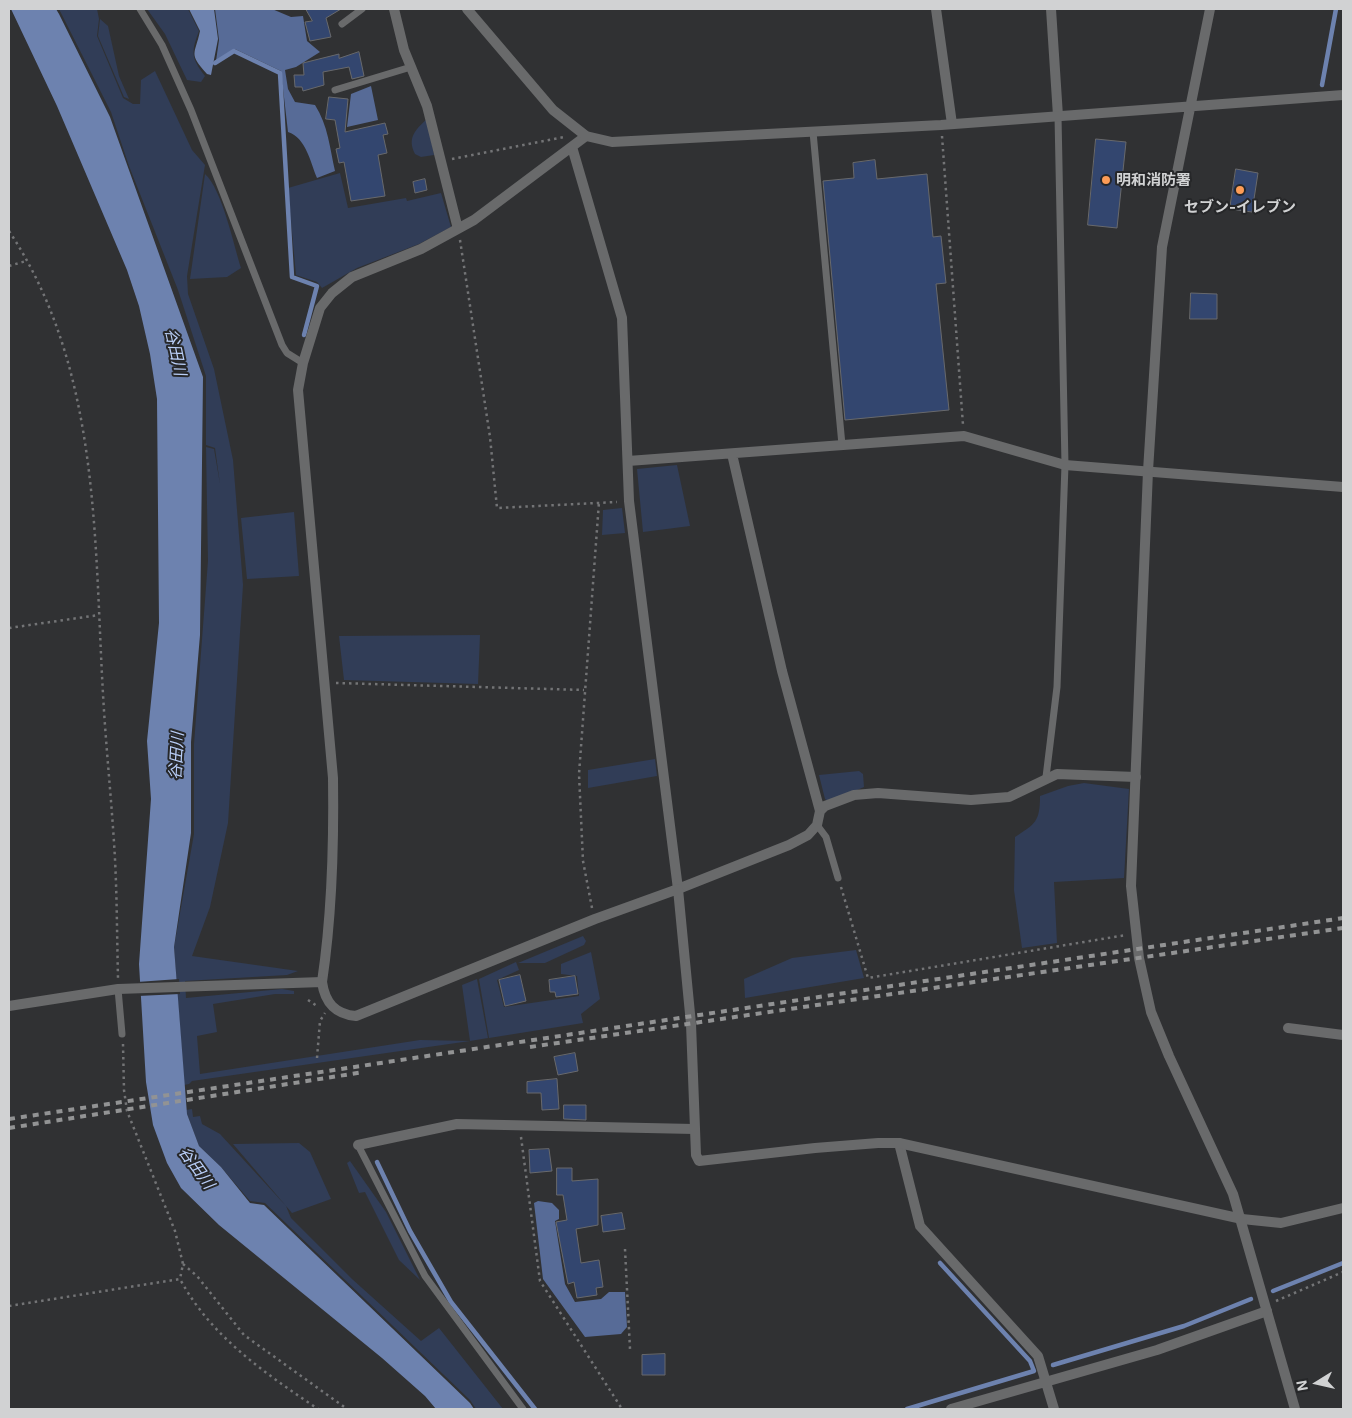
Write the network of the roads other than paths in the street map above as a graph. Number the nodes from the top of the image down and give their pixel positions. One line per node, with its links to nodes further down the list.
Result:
1 (140, 9): 19 (lane)
2 (362, 9): 8 (lane)
3 (394, 9): 9 (street)
4 (467, 9): 16 (street)
5 (936, 9): 14 (street)
6 (1051, 9): 13 (street)
7 (1210, 9): 12 (street)
8 (342, 24)
9 (411, 67): 10 (lane); 18 (street)
10 (335, 90)
11 (1343, 95): 12 (street)
12 (1191, 107): 13 (street); 24 (street)
13 (1058, 116): 14 (street); 23 (lane)
14 (947, 125): 15 (street)
15 (813, 132): 16 (street); 20 (lane)
16 (586, 136): 17 (street)
17 (575, 145): 18 (street); 22 (street)
18 (459, 234): 19 (street)
19 (303, 363): 32 (street)
20 (842, 445): 21 (street); 23 (street)
21 (732, 454): 22 (street); 28 (street)
22 (628, 461): 31 (street)
23 (1065, 465): 24 (street); 26 (lane)
24 (1148, 472): 25 (street); 27 (street)
25 (1343, 487)
26 (1046, 777): 27 (street); 28 (street)
27 (1136, 777): 42 (street)
28 (820, 811): 29 (street)
29 (817, 826): 30 (lane); 31 (street)
30 (838, 878)
31 (678, 889): 32 (street); 38 (street)
32 (322, 982): 33 (street)
33 (121, 989): 34 (street); 36 (lane)
34 (9, 1006)
35 (1288, 1028): 37 (street)
36 (122, 1034)
37 (1343, 1035)
38 (694, 1129): 39 (street); 40 (street)
39 (899, 1144): 42 (street); 44 (street)
40 (358, 1145): 45 (lane)
41 (1343, 1208): 42 (street)
42 (1242, 1219): 43 (street)
43 (1267, 1311): 44 (street); 48 (street)
44 (1047, 1381): 46 (street); 47 (street)
45 (523, 1409)
46 (951, 1409)
47 (1054, 1409)
48 (1295, 1409)

